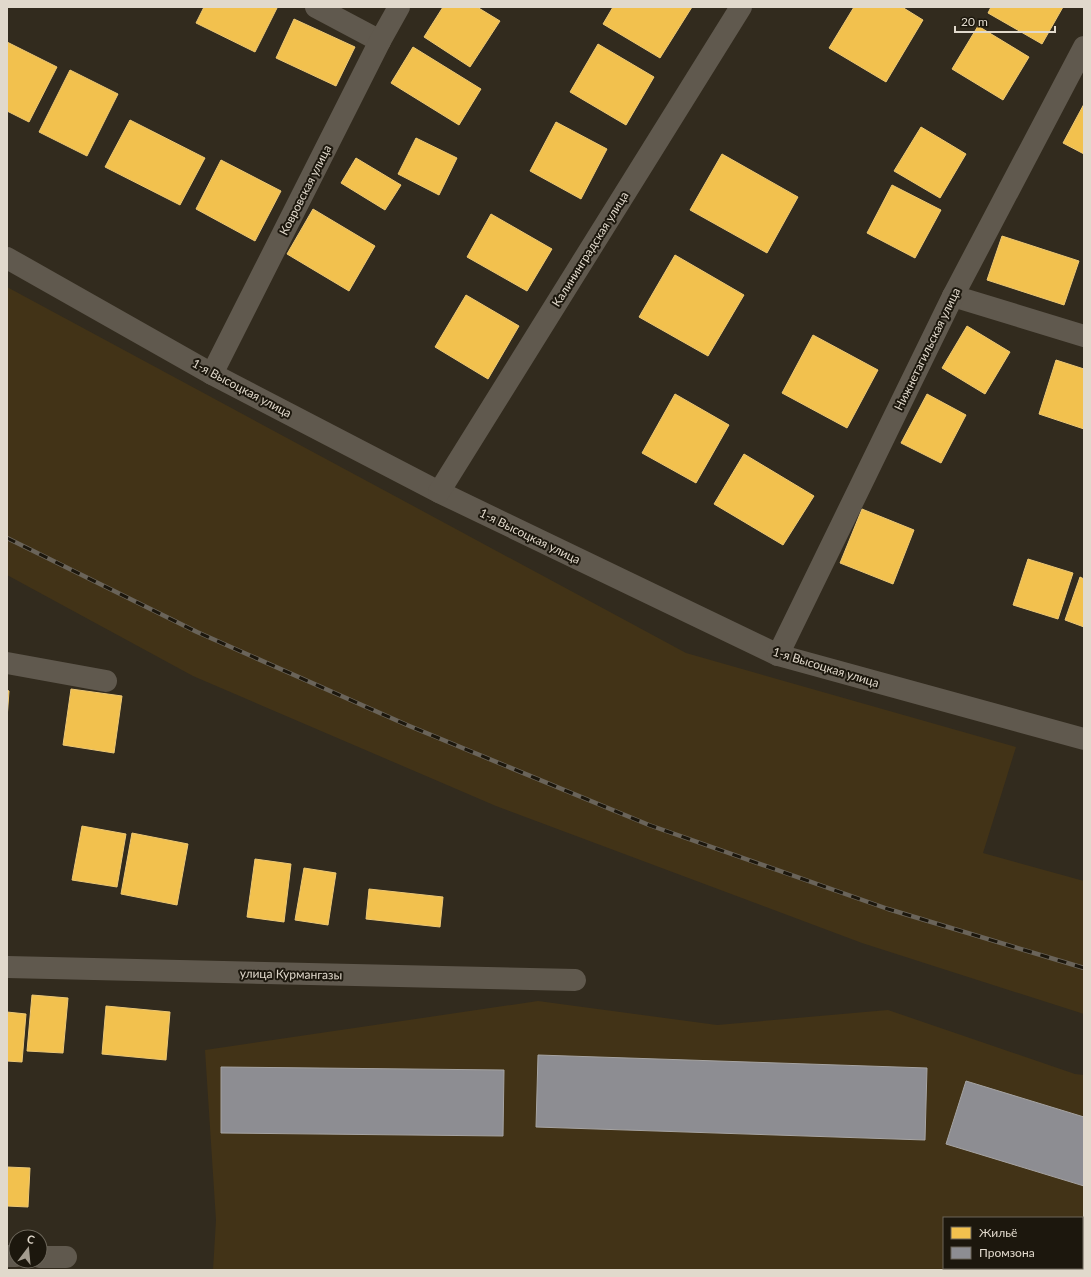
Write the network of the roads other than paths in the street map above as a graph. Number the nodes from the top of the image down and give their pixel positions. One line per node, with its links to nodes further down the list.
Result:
1 (316, 7): 4 (street)
2 (399, 7): 4 (street, Ковровская улица)
3 (741, 7): 10 (street, Калининградская улица)
4 (380, 41): 9 (street, Ковровская улица)
5 (1084, 47): 7 (street, Нижнетагильская улица)
6 (7, 258): 9 (street, 1-я Высоцкая улица)
7 (953, 296): 8 (street); 11 (street, Нижнетагильская улица)
8 (1084, 336)
9 (212, 374): 10 (street, 1-я Высоцкая улица)
10 (439, 492): 11 (street, 1-я Высоцкая улица)
11 (778, 655): 14 (street, 1-я Высоцкая улица)
12 (7, 663): 13 (street)
13 (106, 681)
14 (1084, 740)
15 (7, 967): 16 (street, улица Курмангазы)
16 (575, 980)
17 (48, 1256): 18 (street)
18 (66, 1257)

